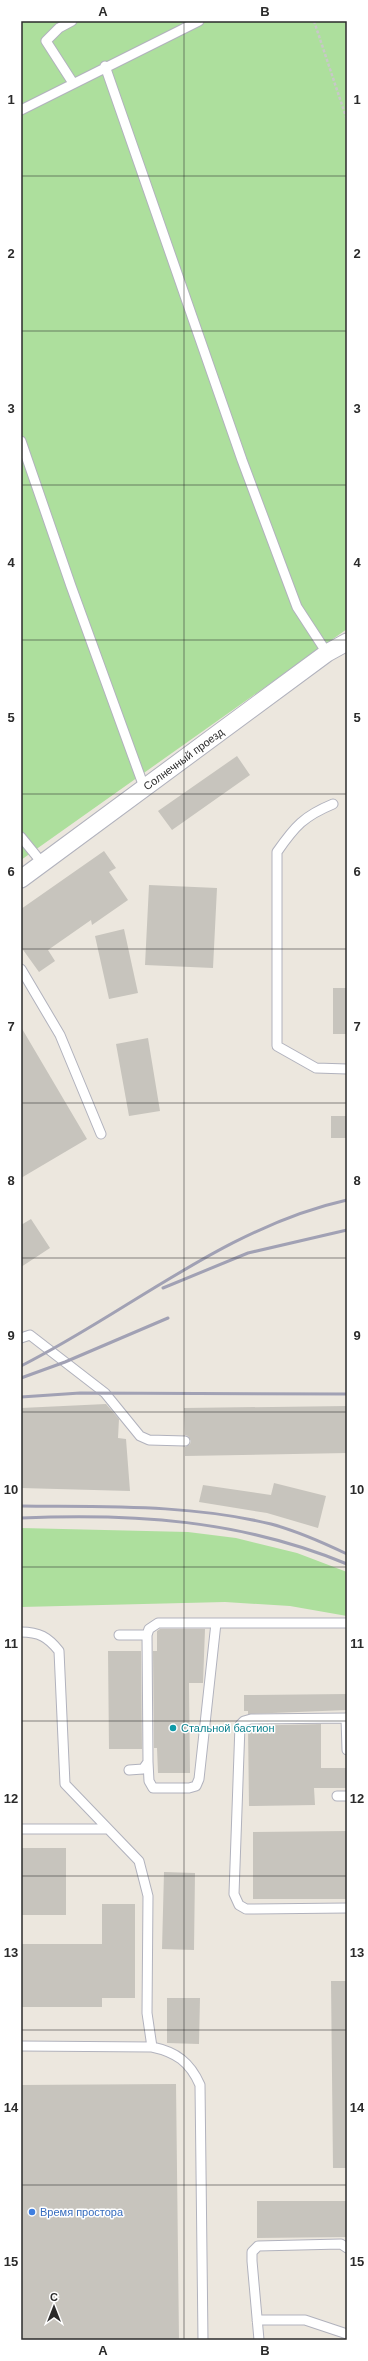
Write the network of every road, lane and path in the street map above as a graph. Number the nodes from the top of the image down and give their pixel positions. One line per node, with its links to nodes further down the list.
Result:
1 (72, 21): 5 (lane)
2 (199, 21): 4 (lane)
3 (314, 21): 7 (path)
4 (105, 66): 5 (lane); 10 (lane)
5 (73, 83): 6 (lane)
6 (21, 110)
7 (347, 120)
8 (21, 440): 11 (lane)
9 (347, 642): 10 (street, Солнечный проезд)
10 (327, 653): 11 (street, Солнечный проезд)
11 (144, 787): 14 (street, Солнечный проезд)
12 (333, 804): 17 (lane)
13 (21, 836): 14 (lane)
14 (43, 864): 15 (street, Солнечный проезд)
15 (21, 879)
16 (21, 969): 18 (lane)
17 (347, 1069)
18 (101, 1134)
19 (21, 1338): 20 (lane)
20 (185, 1441)
21 (216, 1623): 22 (lane); 25 (lane); 28 (lane)
22 (347, 1623)
23 (21, 1632): 33 (lane)
24 (119, 1635): 25 (lane)
25 (147, 1635): 28 (lane)
26 (347, 1718): 27 (lane); 34 (lane)
27 (347, 1750)
28 (148, 1762): 29 (lane)
29 (129, 1770)
30 (337, 1796): 31 (lane)
31 (347, 1796)
32 (21, 1829): 33 (lane)
33 (108, 1829): 36 (lane)
34 (347, 1908)
35 (21, 2046): 36 (lane)
36 (152, 2048): 40 (lane)
37 (347, 2248): 38 (lane)
38 (257, 2320): 39 (lane); 41 (lane)
39 (347, 2334)
40 (203, 2340)
41 (259, 2340)

